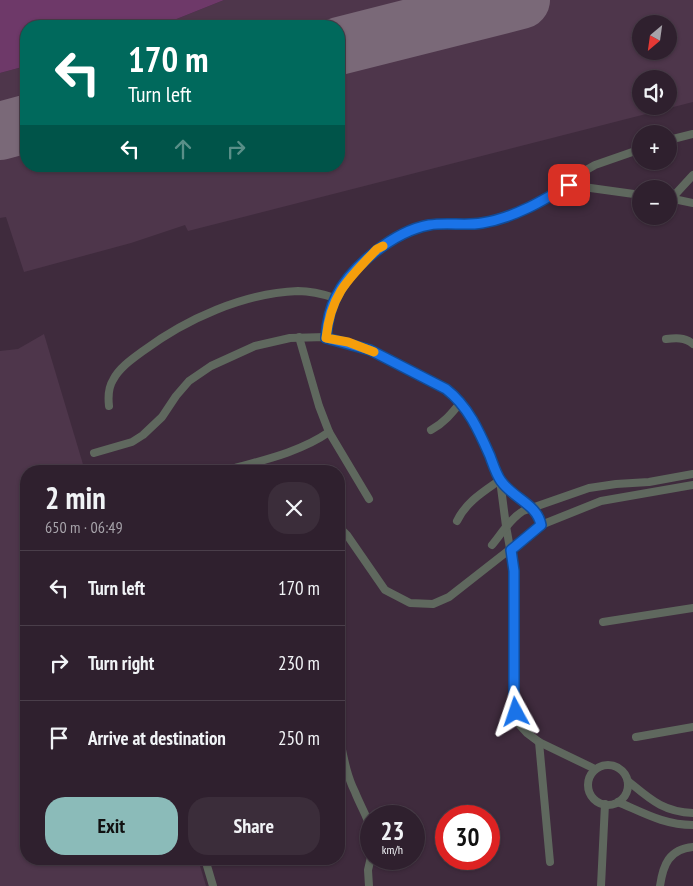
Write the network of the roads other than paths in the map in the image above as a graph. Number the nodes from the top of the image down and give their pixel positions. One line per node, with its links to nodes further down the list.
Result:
1 (693, 134): 2 (street)
2 (677, 138)
3 (632, 152): 5 (street)
4 (693, 174): 6 (street)
5 (569, 185): 7 (street); 10 (street)
6 (677, 191)
7 (632, 194)
8 (677, 199): 9 (street)
9 (693, 202)
10 (335, 298): 12 (street); 16 (street)
11 (299, 337): 12 (street); 18 (street); 19 (street)
12 (326, 338): 15 (street)
13 (666, 339): 14 (street)
14 (693, 344)
15 (460, 402): 17 (street); 22 (street)
16 (109, 406)
17 (431, 430)
18 (329, 432): 20 (street); 24 (street)
19 (94, 453)
20 (243, 465)
21 (693, 474): 25 (street)
22 (500, 480): 25 (street); 26 (street); 28 (street)
23 (693, 485): 27 (street)
24 (369, 500)
25 (533, 508): 27 (street); 28 (street)
26 (457, 522)
27 (541, 525): 31 (street)
28 (506, 526): 30 (street); 31 (street)
29 (345, 533): 31 (street)
30 (492, 545)
31 (511, 550): 36 (street)
32 (693, 608): 33 (street)
33 (603, 622)
34 (693, 728): 35 (street)
35 (636, 737)
36 (539, 742): 38 (street); 46 (street)
37 (345, 762): 42 (street)
38 (595, 769): 39 (street); 41 (street)
39 (628, 781): 40 (street); 43 (street)
40 (618, 802): 41 (street); 44 (street)
41 (605, 804): 51 (street)
42 (361, 805)
43 (693, 813)
44 (693, 825)
45 (693, 847): 52 (street)
46 (550, 862)
47 (207, 865): 49 (street)
48 (368, 870): 50 (street)
49 (213, 886)
50 (369, 886)
51 (601, 886)
52 (660, 886)

